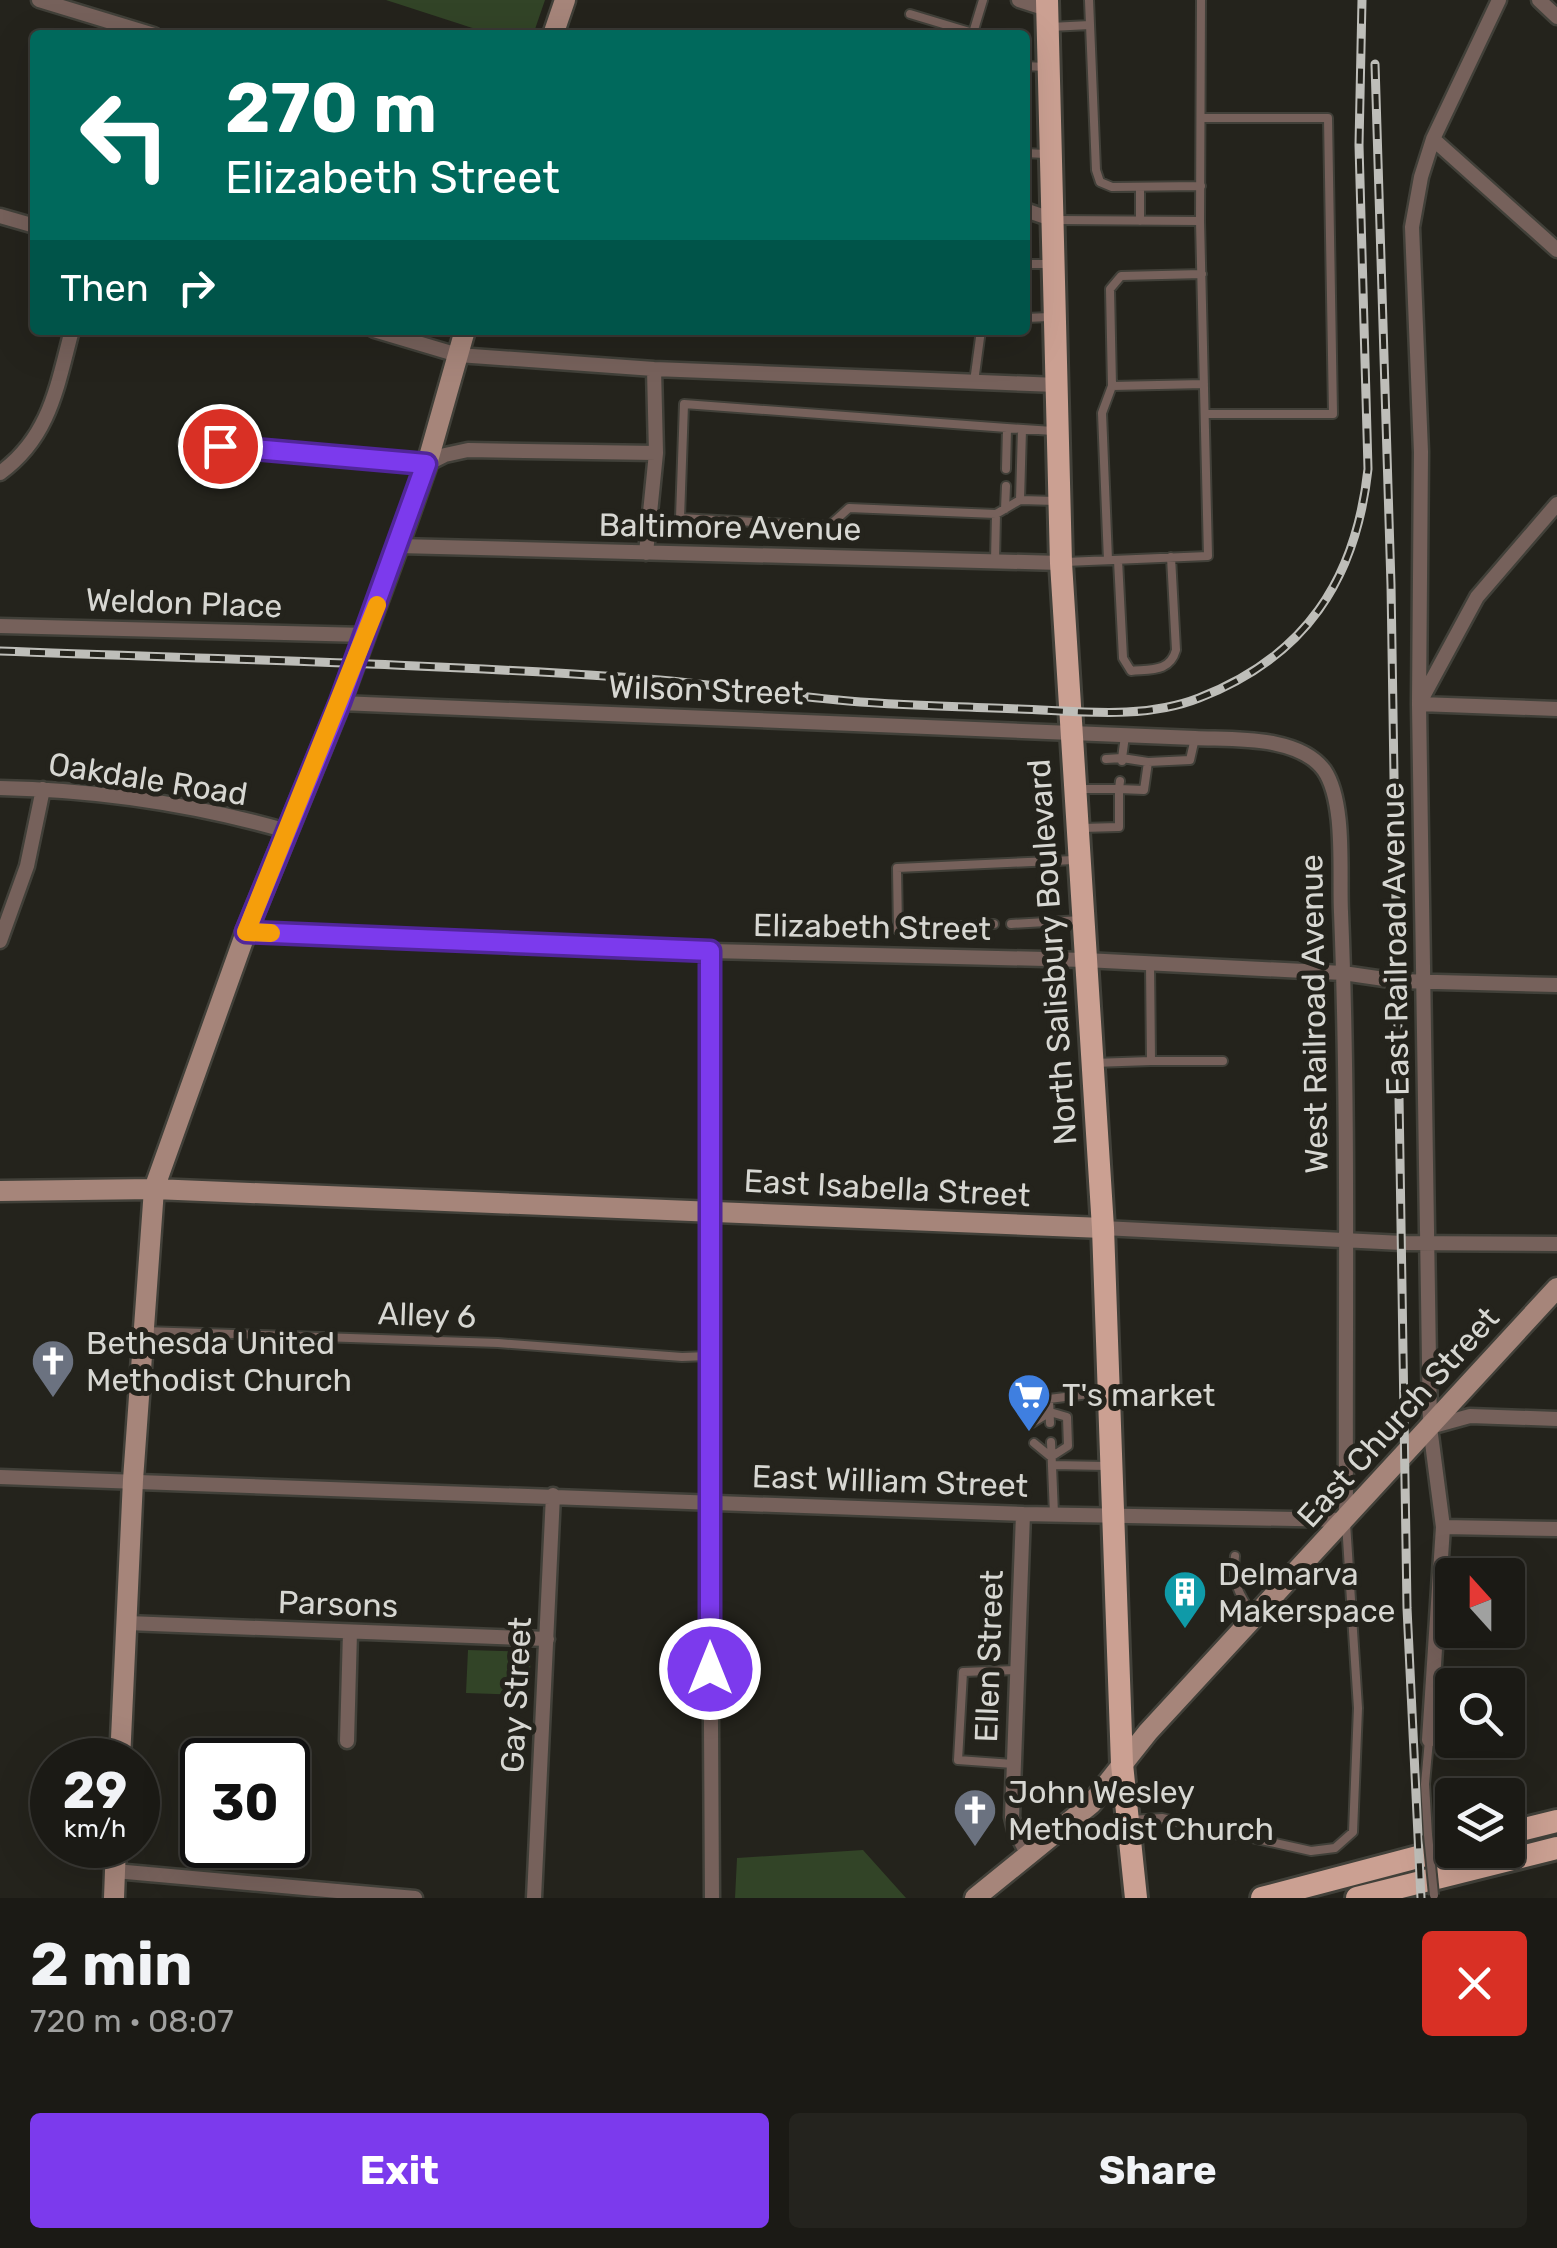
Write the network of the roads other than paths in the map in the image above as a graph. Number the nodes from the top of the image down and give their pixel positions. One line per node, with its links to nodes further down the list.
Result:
1 (39, 0): 13 (street)
2 (565, 0): 14 (street)
3 (983, 0): 16 (lane)
4 (1019, 0): 9 (street)
5 (1089, 0): 12 (lane)
6 (1200, 0): 19 (lane)
7 (1499, 0): 20 (street, East Railroad Avenue)
8 (1538, 0): 11 (street)
9 (1048, 12): 12 (lane); 18 (main road, North Salisbury Boulevard)
10 (910, 14): 15 (lane)
11 (1557, 18)
12 (1090, 25): 24 (lane)
13 (138, 30)
14 (554, 30)
15 (961, 30)
16 (975, 30)
17 (1030, 66): 18 (lane)
18 (1049, 67): 22 (main road, North Salisbury Boulevard)
19 (1201, 118): 23 (lane); 47 (lane)
20 (1433, 138): 31 (street); 71 (street, East Railroad Avenue)
21 (1030, 153): 22 (lane)
22 (1052, 154): 27 (main road, North Salisbury Boulevard)
23 (1201, 186): 24 (lane); 29 (lane)
24 (1140, 187): 28 (lane)
25 (1030, 212): 27 (street)
26 (0, 216): 30 (street)
27 (1054, 220): 28 (lane); 33 (main road, North Salisbury Boulevard)
28 (1140, 221): 29 (lane)
29 (1200, 221): 34 (lane)
30 (30, 225)
31 (1557, 250)
32 (1030, 264): 33 (lane)
33 (1055, 264): 35 (main road, North Salisbury Boulevard)
34 (1202, 274): 44 (lane); 46 (lane)
35 (1056, 317): 36 (lane); 45 (main road, North Salisbury Boulevard)
36 (1030, 318)
37 (71, 335): 55 (street)
38 (391, 335): 41 (street)
39 (464, 335): 41 (street)
40 (981, 335): 43 (lane)
41 (458, 355): 42 (street); 53 (street)
42 (654, 369): 43 (street); 52 (street)
43 (974, 382): 45 (street)
44 (1204, 384): 46 (lane); 47 (lane)
45 (1057, 385): 50 (main road, North Salisbury Boulevard)
46 (1112, 386): 65 (lane)
47 (1205, 414): 64 (lane)
48 (1008, 428): 49 (lane); 54 (lane); 61 (lane)
49 (1022, 428): 50 (lane); 57 (lane)
50 (1058, 431): 58 (main road, North Salisbury Boulevard)
51 (186, 443): 53 (street)
52 (656, 452): 53 (street); 63 (street)
53 (426, 464): 62 (street)
54 (1006, 469)
55 (0, 473)
56 (1006, 486): 60 (lane)
57 (1020, 500): 58 (lane); 60 (lane)
58 (1059, 500): 67 (main road, North Salisbury Boulevard)
59 (1557, 504): 71 (street)
60 (1005, 509): 61 (lane)
61 (996, 514): 66 (lane)
62 (398, 546): 63 (street, Baltimore Avenue); 69 (street)
63 (646, 553): 66 (street, Baltimore Avenue)
64 (1170, 557): 65 (lane); 65 (lane)
65 (1113, 560): 67 (lane)
66 (995, 561): 67 (street, Baltimore Avenue)
67 (1060, 562): 73 (main road, North Salisbury Boulevard)
68 (0, 626): 69 (street, Weldon Place)
69 (366, 635): 70 (street)
70 (340, 702): 73 (street, Wilson Street); 84 (street)
71 (1419, 704): 72 (street); 95 (street, East Railroad Avenue)
72 (1557, 708)
73 (1070, 733): 74 (street, West Railroad Avenue); 82 (main road, North Salisbury Boulevard)
74 (1125, 735): 75 (street, West Railroad Avenue); 77 (lane)
75 (1195, 738): 78 (lane); 94 (street, West Railroad Avenue)
76 (1106, 759): 77 (lane)
77 (1122, 760): 78 (lane)
78 (1148, 762): 79 (lane)
79 (1120, 785): 82 (lane); 83 (lane)
80 (0, 788): 81 (street, Oakdale Road)
81 (42, 789): 84 (street, Oakdale Road); 90 (street)
82 (1074, 789): 83 (main road, North Salisbury Boulevard)
83 (1077, 828): 85 (main road, North Salisbury Boulevard)
84 (287, 831): 89 (street)
85 (1079, 860): 86 (main road, North Salisbury Boulevard); 87 (lane)
86 (1083, 920): 88 (lane); 92 (main road, North Salisbury Boulevard)
87 (994, 924)
88 (1011, 924)
89 (246, 932): 91 (street, Elizabeth Street); 100 (street)
90 (0, 941)
91 (710, 951): 92 (street, Elizabeth Street); 102 (street)
92 (1086, 960): 93 (street, Elizabeth Street); 99 (main road, North Salisbury Boulevard)
93 (1150, 963): 94 (street, Elizabeth Street); 98 (lane)
94 (1343, 973): 95 (street, Elizabeth Street); 104 (street, West Railroad Avenue)
95 (1423, 982): 96 (street, Elizabeth Street); 105 (street, East Railroad Avenue)
96 (1557, 985)
97 (1222, 1061): 98 (lane)
98 (1151, 1062): 99 (lane)
99 (1092, 1064): 103 (main road, North Salisbury Boulevard)
100 (154, 1189): 101 (street, East Isabella Street); 102 (street, East Isabella Street); 108 (street)
101 (0, 1191)
102 (708, 1211): 103 (street, East Isabella Street); 109 (street)
103 (1103, 1228): 104 (street, East Isabella Street); 110 (main road, North Salisbury Boulevard)
104 (1345, 1239): 105 (street, East Isabella Street); 127 (street, West Railroad Avenue)
105 (1428, 1244): 106 (street, East Isabella Street); 115 (street, East Railroad Avenue)
106 (1557, 1244)
107 (1557, 1288): 115 (street, East Church Street)
108 (144, 1331): 109 (lane, Alley 6); 121 (street)
109 (709, 1356): 123 (street)
110 (1109, 1392): 111 (lane); 119 (main road, North Salisbury Boulevard)
111 (1050, 1412): 113 (lane); 114 (lane); 118 (lane)
112 (1557, 1419): 115 (street)
113 (1050, 1423)
114 (1032, 1424)
115 (1430, 1427): 127 (street, East Church Street); 128 (street, East Railroad Avenue)
116 (1051, 1442): 118 (lane)
117 (1034, 1443): 118 (lane)
118 (1052, 1461): 119 (lane); 125 (lane)
119 (1112, 1466): 126 (main road, North Salisbury Boulevard)
120 (0, 1476): 121 (street, East William Street)
121 (134, 1480): 122 (street, East William Street); 132 (street)
122 (553, 1495): 123 (street, East William Street); 134 (street, Gay Street)
123 (709, 1504): 124 (street, East William Street); 155 (street)
124 (1022, 1514): 125 (street, East William Street); 135 (street, Ellen Street)
125 (1054, 1514): 126 (street, East William Street)
126 (1114, 1516): 127 (street, East William Street); 140 (main road, North Salisbury Boulevard)
127 (1346, 1520): 131 (street, East Church Street); 141 (lane)
128 (1442, 1527): 129 (street); 138 (street, East Railroad Avenue)
129 (1557, 1529)
130 (1235, 1556): 131 (lane)
131 (1255, 1618): 140 (street, East Church Street)
132 (127, 1623): 133 (street, Parsons); 136 (street)
133 (350, 1632): 134 (street, Parsons); 137 (street)
134 (547, 1638): 154 (street, Gay Street)
135 (1016, 1670): 139 (street, Ellen Street); 139 (lane)
136 (121, 1738)
137 (347, 1740)
138 (1430, 1740): 151 (lane, bridge)
139 (1013, 1764): 146 (street, Ellen Street)
140 (1122, 1764): 141 (main road, North Salisbury Boulevard); 146 (street, East Church Street)
141 (1127, 1820): 149 (main road, North Salisbury Boulevard)
142 (1557, 1820): 143 (main road)
143 (1525, 1828)
144 (1557, 1848): 158 (main road)
145 (1435, 1852): 157 (main road)
146 (1028, 1857): 156 (street, East Church Street)
147 (115, 1868): 148 (street)
148 (115, 1871): 150 (street); 152 (street)
149 (1134, 1887)
150 (298, 1893): 153 (street)
151 (1435, 1897)
152 (114, 1898)
153 (415, 1898)
154 (534, 1898)
155 (712, 1898)
156 (976, 1898)
157 (1262, 1898)
158 (1357, 1898)

